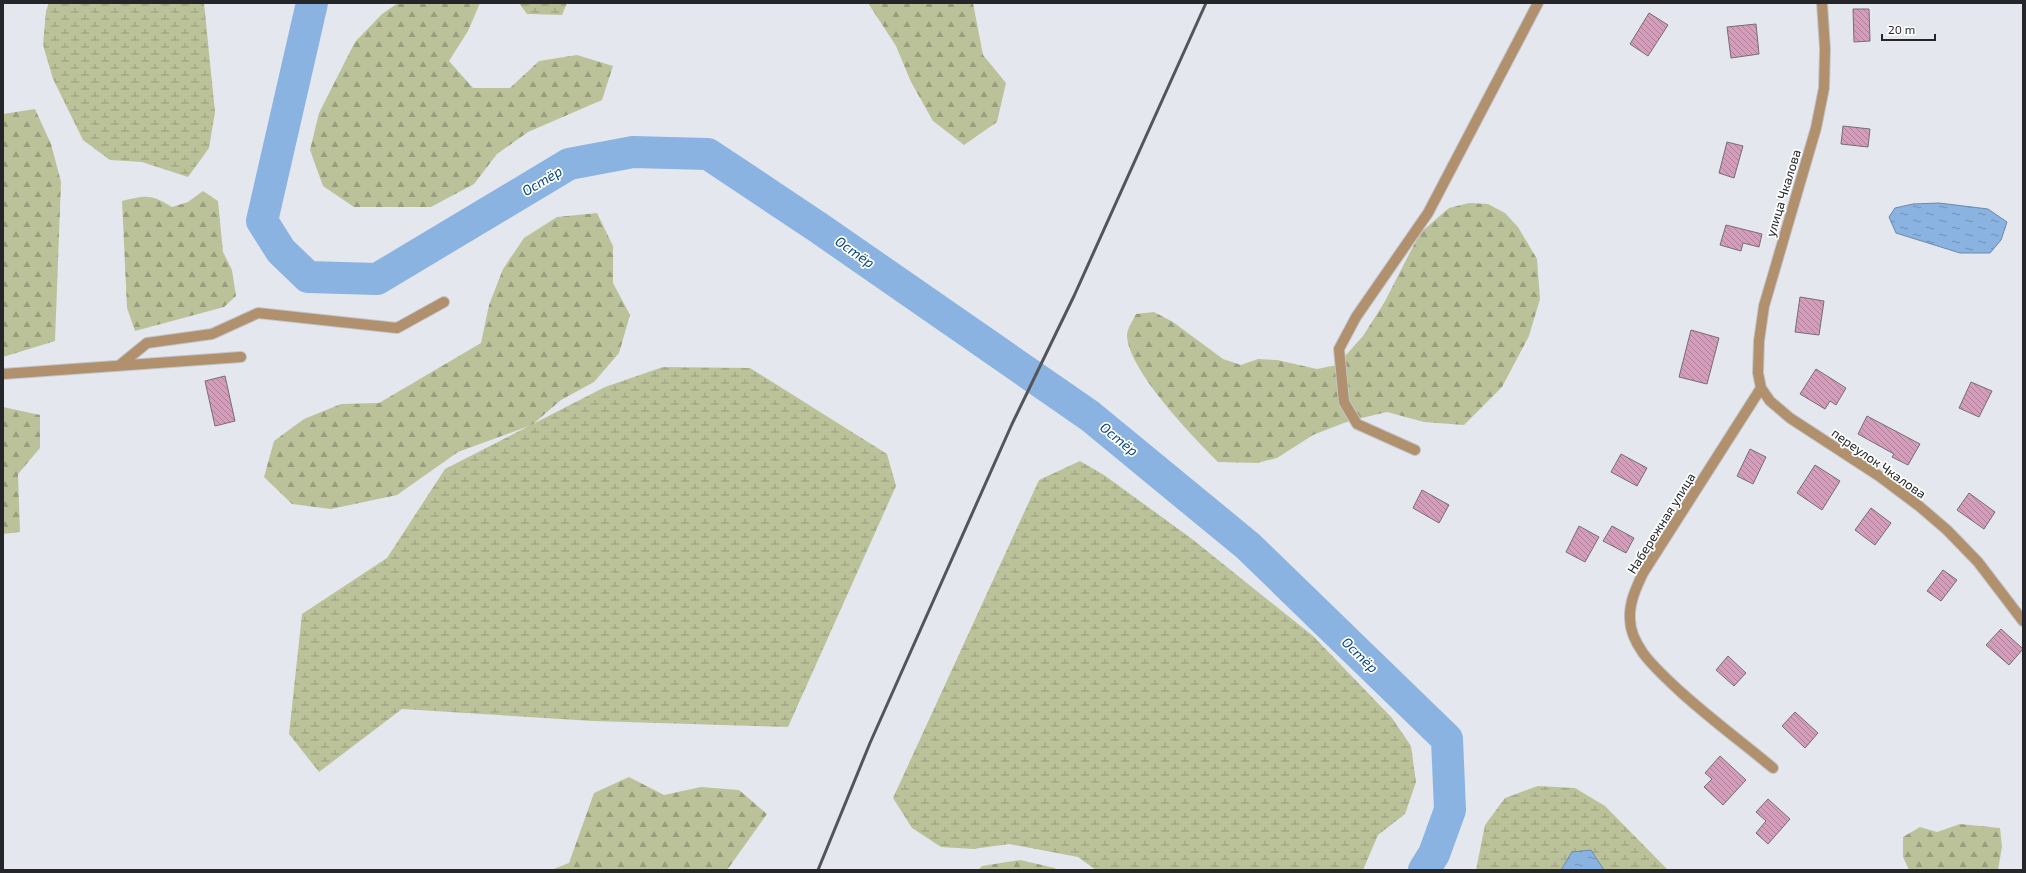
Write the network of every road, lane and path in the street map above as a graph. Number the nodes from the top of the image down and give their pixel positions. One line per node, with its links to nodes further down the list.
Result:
1 (1538, 3): 8 (street)
2 (1822, 3): 7 (street, улица Чкалова)
3 (444, 302): 5 (street)
4 (241, 357): 5 (street)
5 (120, 365): 6 (street)
6 (3, 374)
7 (1761, 388): 9 (street, переулок Чкалова); 10 (street, Набережная улица)
8 (1415, 450)
9 (2023, 621)
10 (1773, 768)

